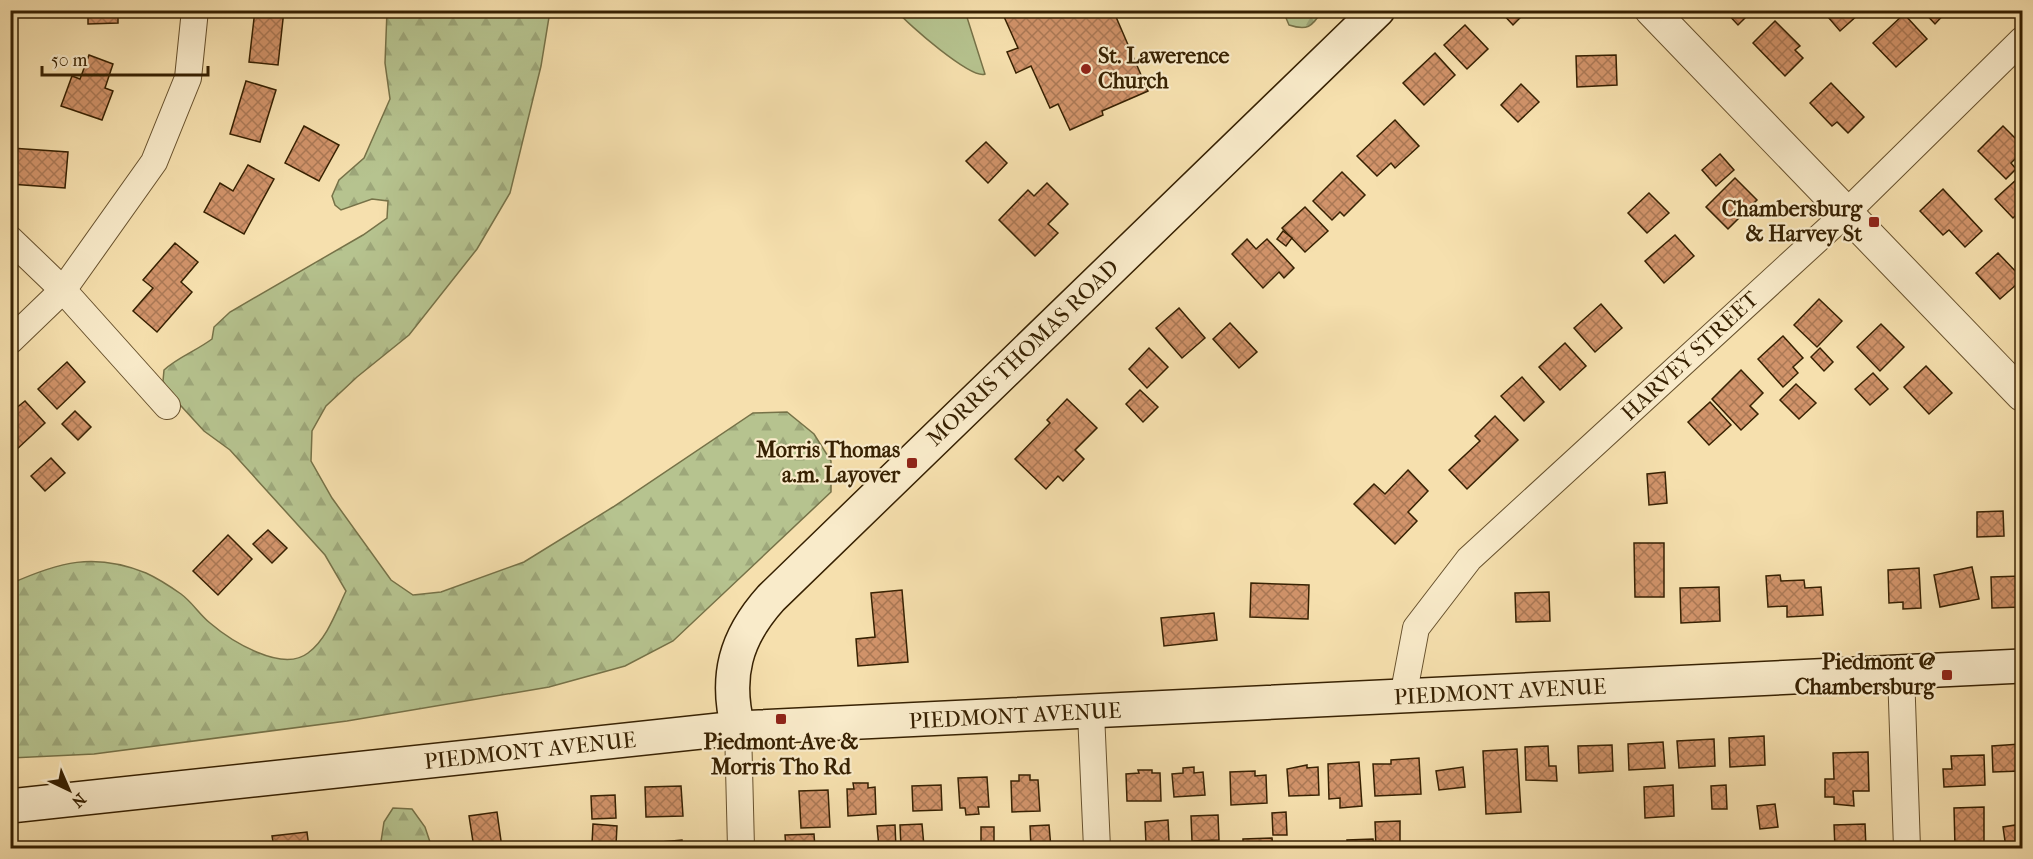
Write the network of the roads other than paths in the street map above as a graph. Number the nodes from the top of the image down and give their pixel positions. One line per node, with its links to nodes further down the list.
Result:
1 (195, 10): 7 (street)
2 (1378, 10): 15 (main road, MORRIS THOMAS ROAD)
3 (1651, 10): 5 (street)
4 (2022, 40): 5 (street, HARVEY STREET)
5 (1845, 214): 9 (street); 13 (street, HARVEY STREET)
6 (10, 238): 7 (street)
7 (63, 290): 8 (street); 10 (street)
8 (10, 341)
9 (2022, 395)
10 (167, 406)
11 (2022, 666): 12 (main road, PIEDMONT AVENUE)
12 (1901, 672): 13 (main road, PIEDMONT AVENUE); 19 (street)
13 (1402, 697): 14 (main road, PIEDMONT AVENUE)
14 (1091, 713): 15 (main road, PIEDMONT AVENUE); 18 (street)
15 (738, 728): 16 (main road, PIEDMONT AVENUE); 17 (street)
16 (10, 806)
17 (741, 849)
18 (1097, 849)
19 (1907, 849)

